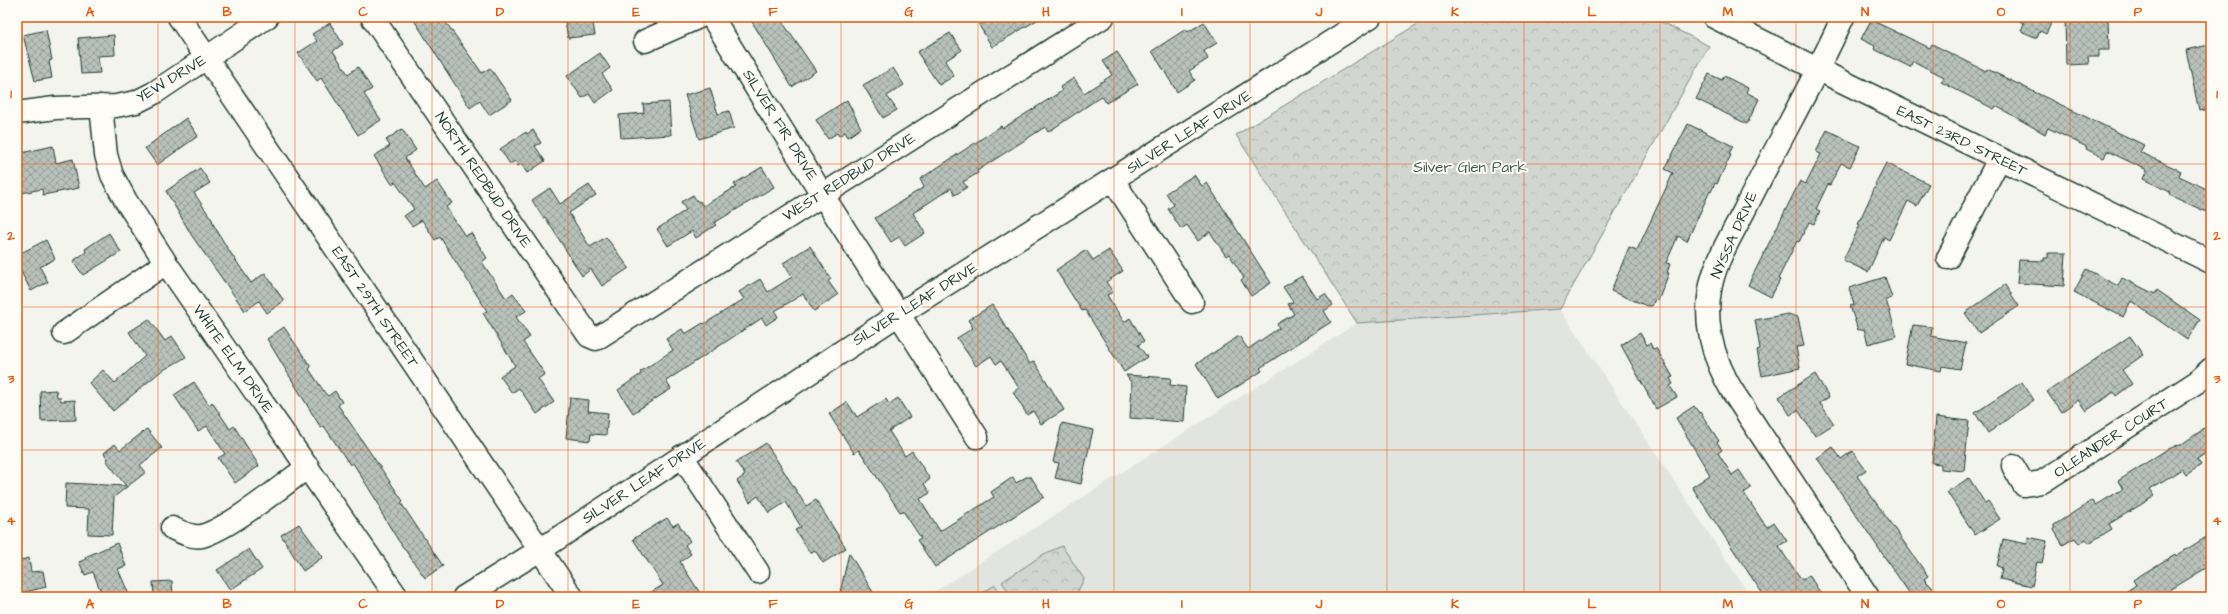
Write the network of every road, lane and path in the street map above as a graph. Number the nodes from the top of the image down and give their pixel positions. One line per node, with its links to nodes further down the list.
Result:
1 (179, 17): 11 (street, EAST 29TH STREET)
2 (267, 17): 11 (street, YEW DRIVE)
3 (372, 17): 24 (street, NORTH REDBUD DRIVE)
4 (699, 17): 10 (street)
5 (712, 17): 17 (street, SILVER FIR DRIVE)
6 (1103, 17): 17 (street, WEST REDBUD DRIVE)
7 (1370, 17): 16 (street, SILVER LEAF DRIVE)
8 (1714, 17): 12 (street, EAST 23RD STREET)
9 (1843, 17): 12 (street, NYSSA DRIVE)
10 (645, 41)
11 (206, 58): 13 (street, YEW DRIVE); 31 (street, EAST 29TH STREET)
12 (1819, 70): 15 (street, EAST 23RD STREET); 36 (street, NYSSA DRIVE)
13 (101, 106): 14 (street, YEW DRIVE); 20 (street, WHITE ELM DRIVE)
14 (17, 113)
15 (1999, 159): 18 (street); 19 (street, EAST 23RD STREET)
16 (1113, 180): 21 (street); 22 (street, SILVER LEAF DRIVE)
17 (822, 194): 22 (street, SILVER FIR DRIVE); 24 (street, WEST REDBUD DRIVE)
18 (1948, 258)
19 (2211, 262)
20 (166, 263): 23 (street); 29 (street, WHITE ELM DRIVE)
21 (1192, 302)
22 (899, 314): 26 (street, SILVER FIR DRIVE); 27 (street, SILVER LEAF DRIVE)
23 (64, 333)
24 (596, 339)
25 (2211, 369): 28 (street, OLEANDER COURT)
26 (977, 436)
27 (682, 456): 31 (street, SILVER LEAF DRIVE); 32 (street)
28 (2013, 466)
29 (308, 467): 30 (street); 33 (street, WHITE ELM DRIVE)
30 (172, 528)
31 (540, 550): 34 (street, SILVER LEAF DRIVE); 35 (street, EAST 29TH STREET)
32 (758, 572)
33 (397, 597)
34 (464, 597)
35 (572, 597)
36 (1868, 597)

